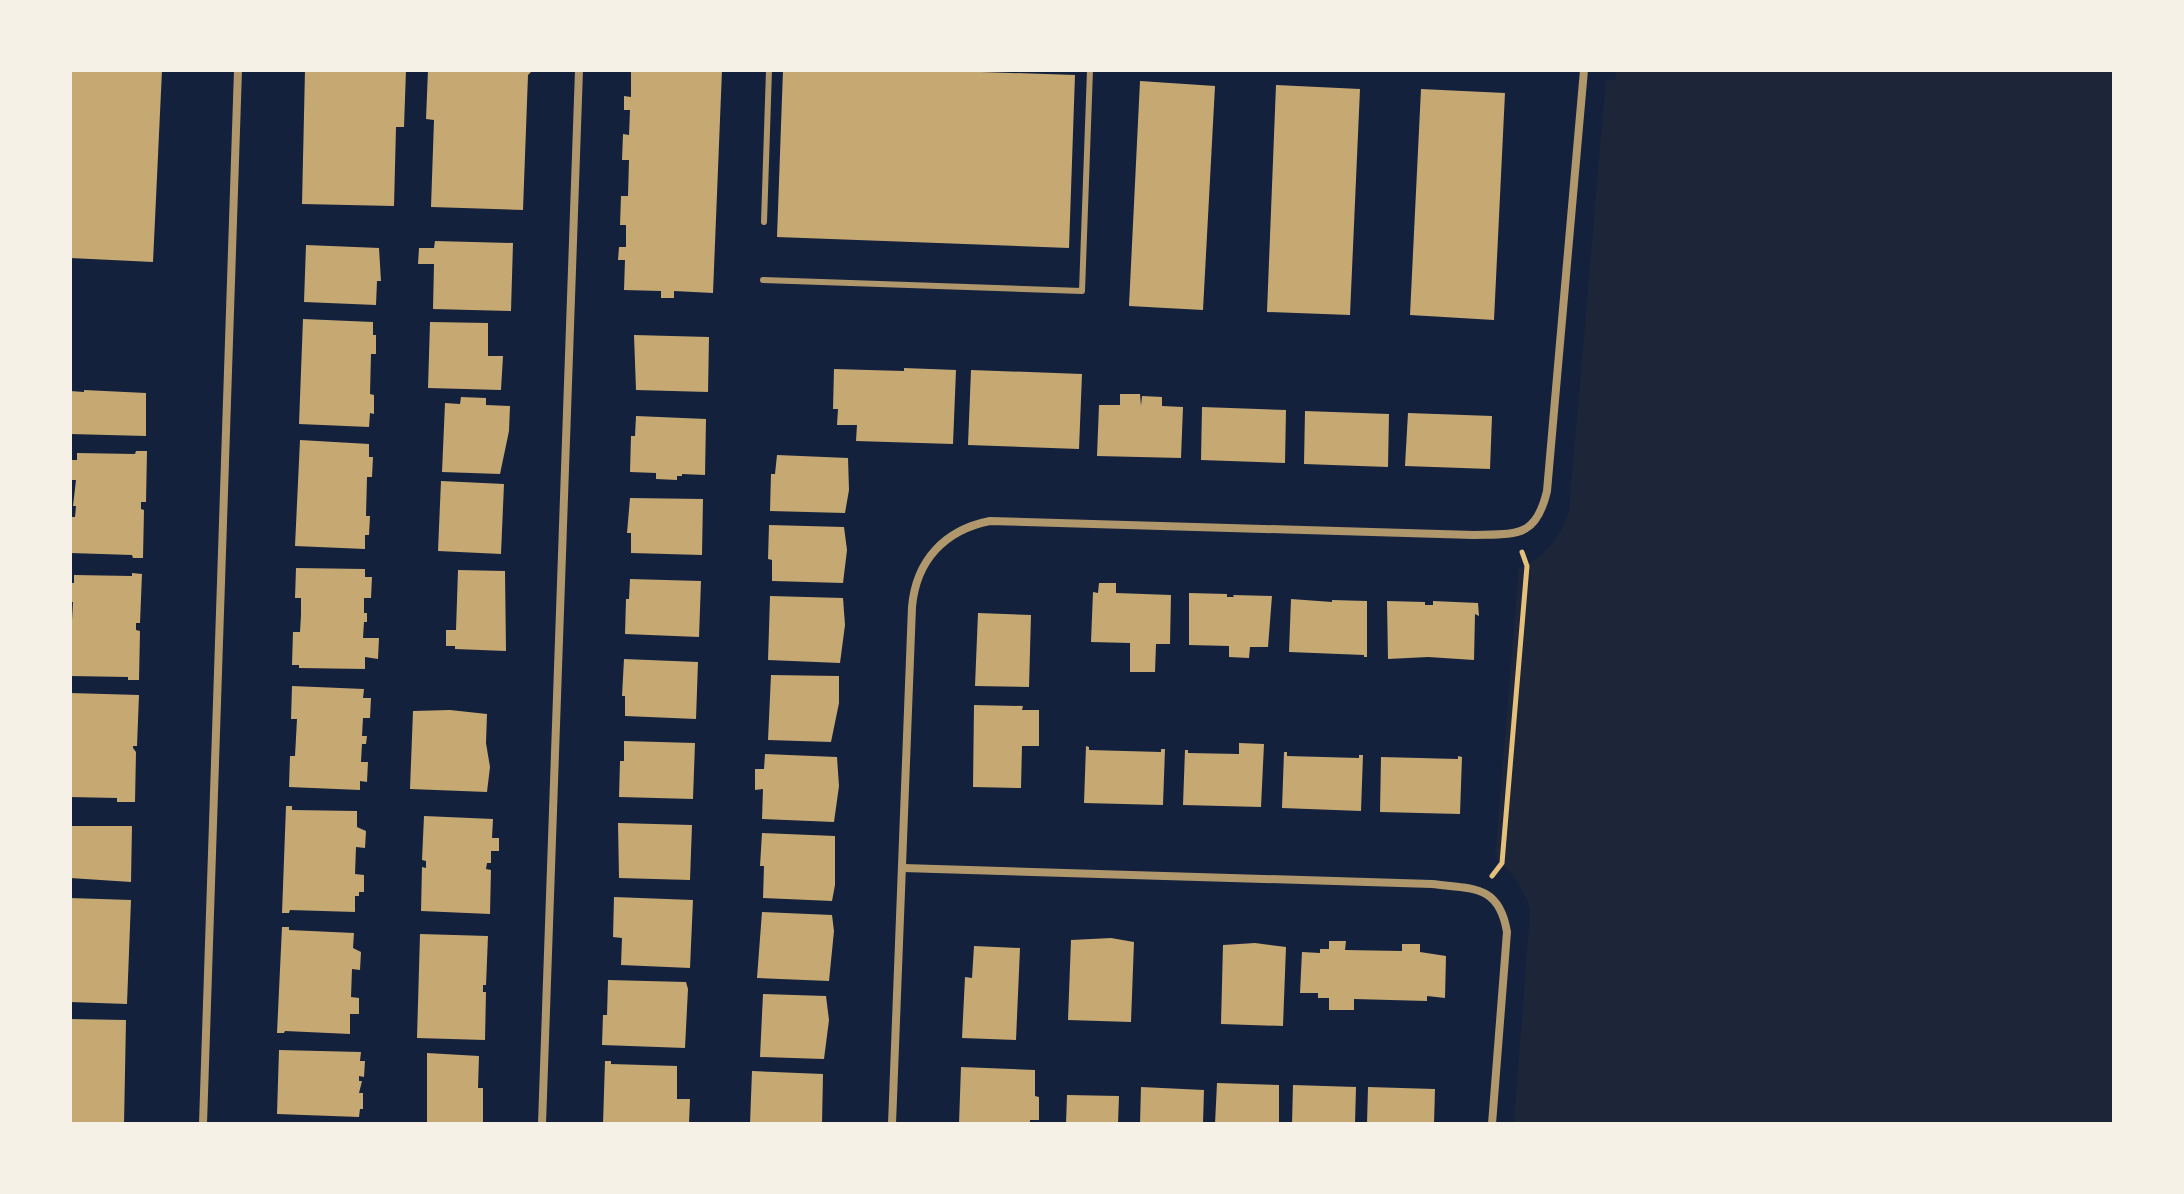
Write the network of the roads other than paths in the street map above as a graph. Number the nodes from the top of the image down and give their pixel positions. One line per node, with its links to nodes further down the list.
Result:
1 (238, 70): 9 (street)
2 (579, 70): 10 (street)
3 (769, 70): 6 (lane)
4 (1090, 70): 7 (lane)
5 (1584, 70): 8 (street)
6 (764, 222)
7 (763, 280)
8 (903, 868): 11 (street); 12 (street)
9 (203, 1124)
10 (542, 1124)
11 (892, 1124)
12 (1492, 1124)

